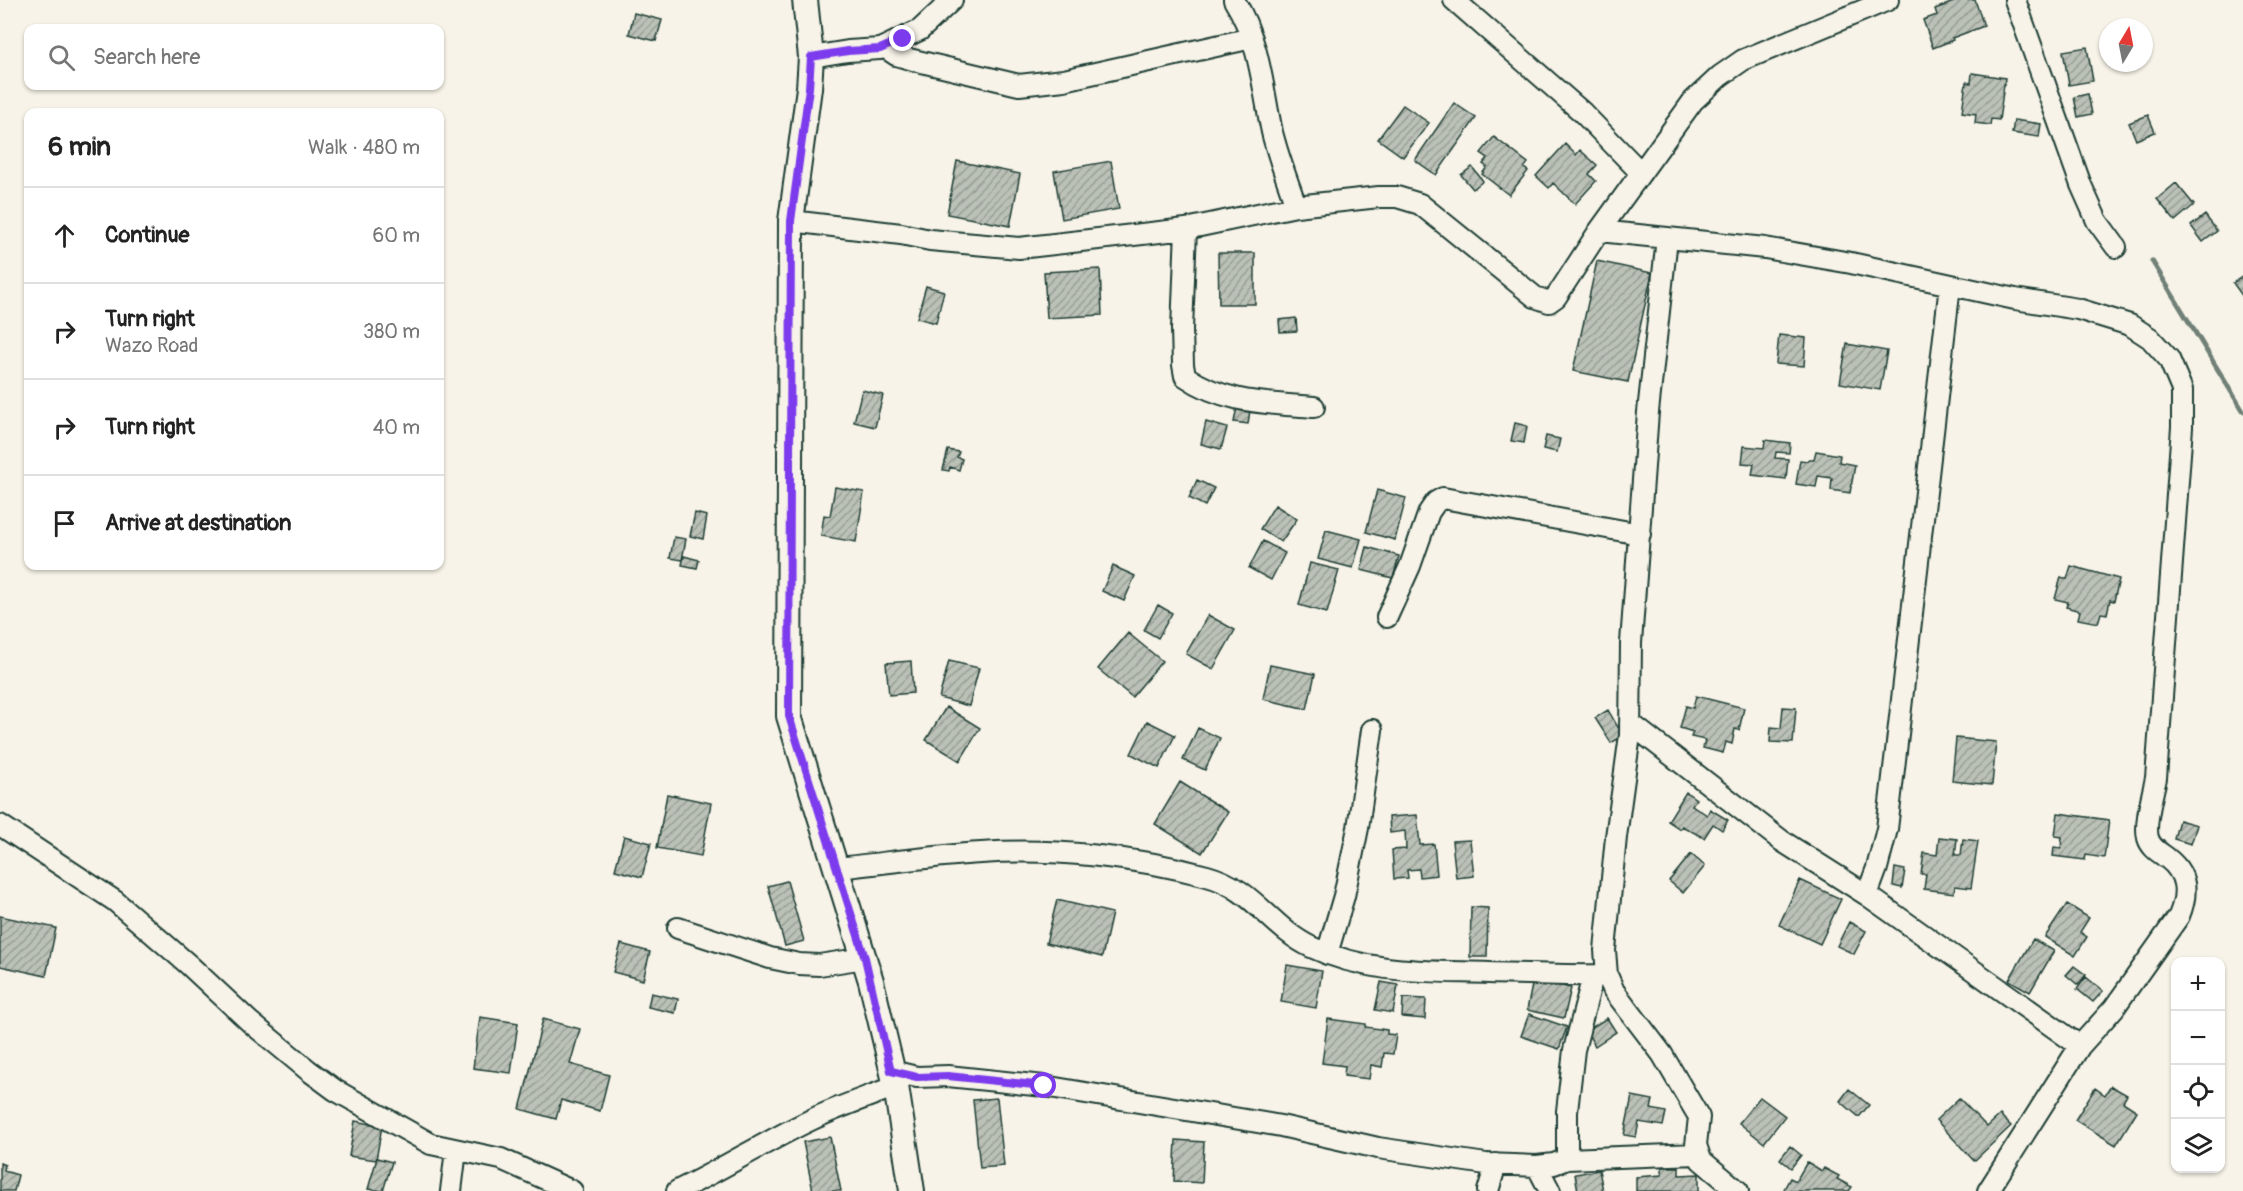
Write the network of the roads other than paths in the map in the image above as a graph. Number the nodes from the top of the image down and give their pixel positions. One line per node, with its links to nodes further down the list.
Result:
1 (805, 0): 9 (main road)
2 (952, 0): 8 (street)
3 (1234, 0): 7 (street)
4 (1454, 0): 10 (street)
5 (1888, 0): 10 (street)
6 (2015, 0): 16 (street)
7 (1252, 38): 8 (street); 11 (street)
8 (884, 47): 9 (street)
9 (811, 57): 12 (main road)
10 (1641, 172): 14 (street)
11 (1296, 206): 13 (street); 14 (street)
12 (791, 221): 13 (street); 24 (main road)
13 (1185, 229): 18 (street)
14 (1599, 231): 15 (street)
15 (1667, 238): 17 (street); 19 (street)
16 (2116, 247)
17 (1950, 285): 25 (street); 30 (street)
18 (1314, 407)
19 (1640, 534): 20 (street); 21 (street)
20 (1387, 617)
21 (1630, 723): 25 (street); 29 (street)
22 (1372, 730): 27 (street)
23 (0, 825): 32 (street)
24 (837, 868): 27 (street); 28 (main road)
25 (1867, 895): 30 (street)
26 (678, 928): 28 (street)
27 (1327, 954): 29 (street)
28 (865, 958): 31 (main road)
29 (1600, 976): 33 (street); 34 (street)
30 (2080, 1046): 45 (street)
31 (894, 1079): 35 (street); 39 (street); 40 (main road)
32 (456, 1150): 37 (street); 38 (street)
33 (1567, 1159): 34 (street); 36 (street)
34 (1704, 1161): 43 (street); 44 (street)
35 (1496, 1164): 36 (street); 41 (street)
36 (1537, 1166): 42 (street)
37 (451, 1191)
38 (572, 1191)
39 (677, 1191)
40 (912, 1191)
41 (1488, 1191)
42 (1550, 1191)
43 (1715, 1191)
44 (1738, 1191)
45 (1988, 1191)

